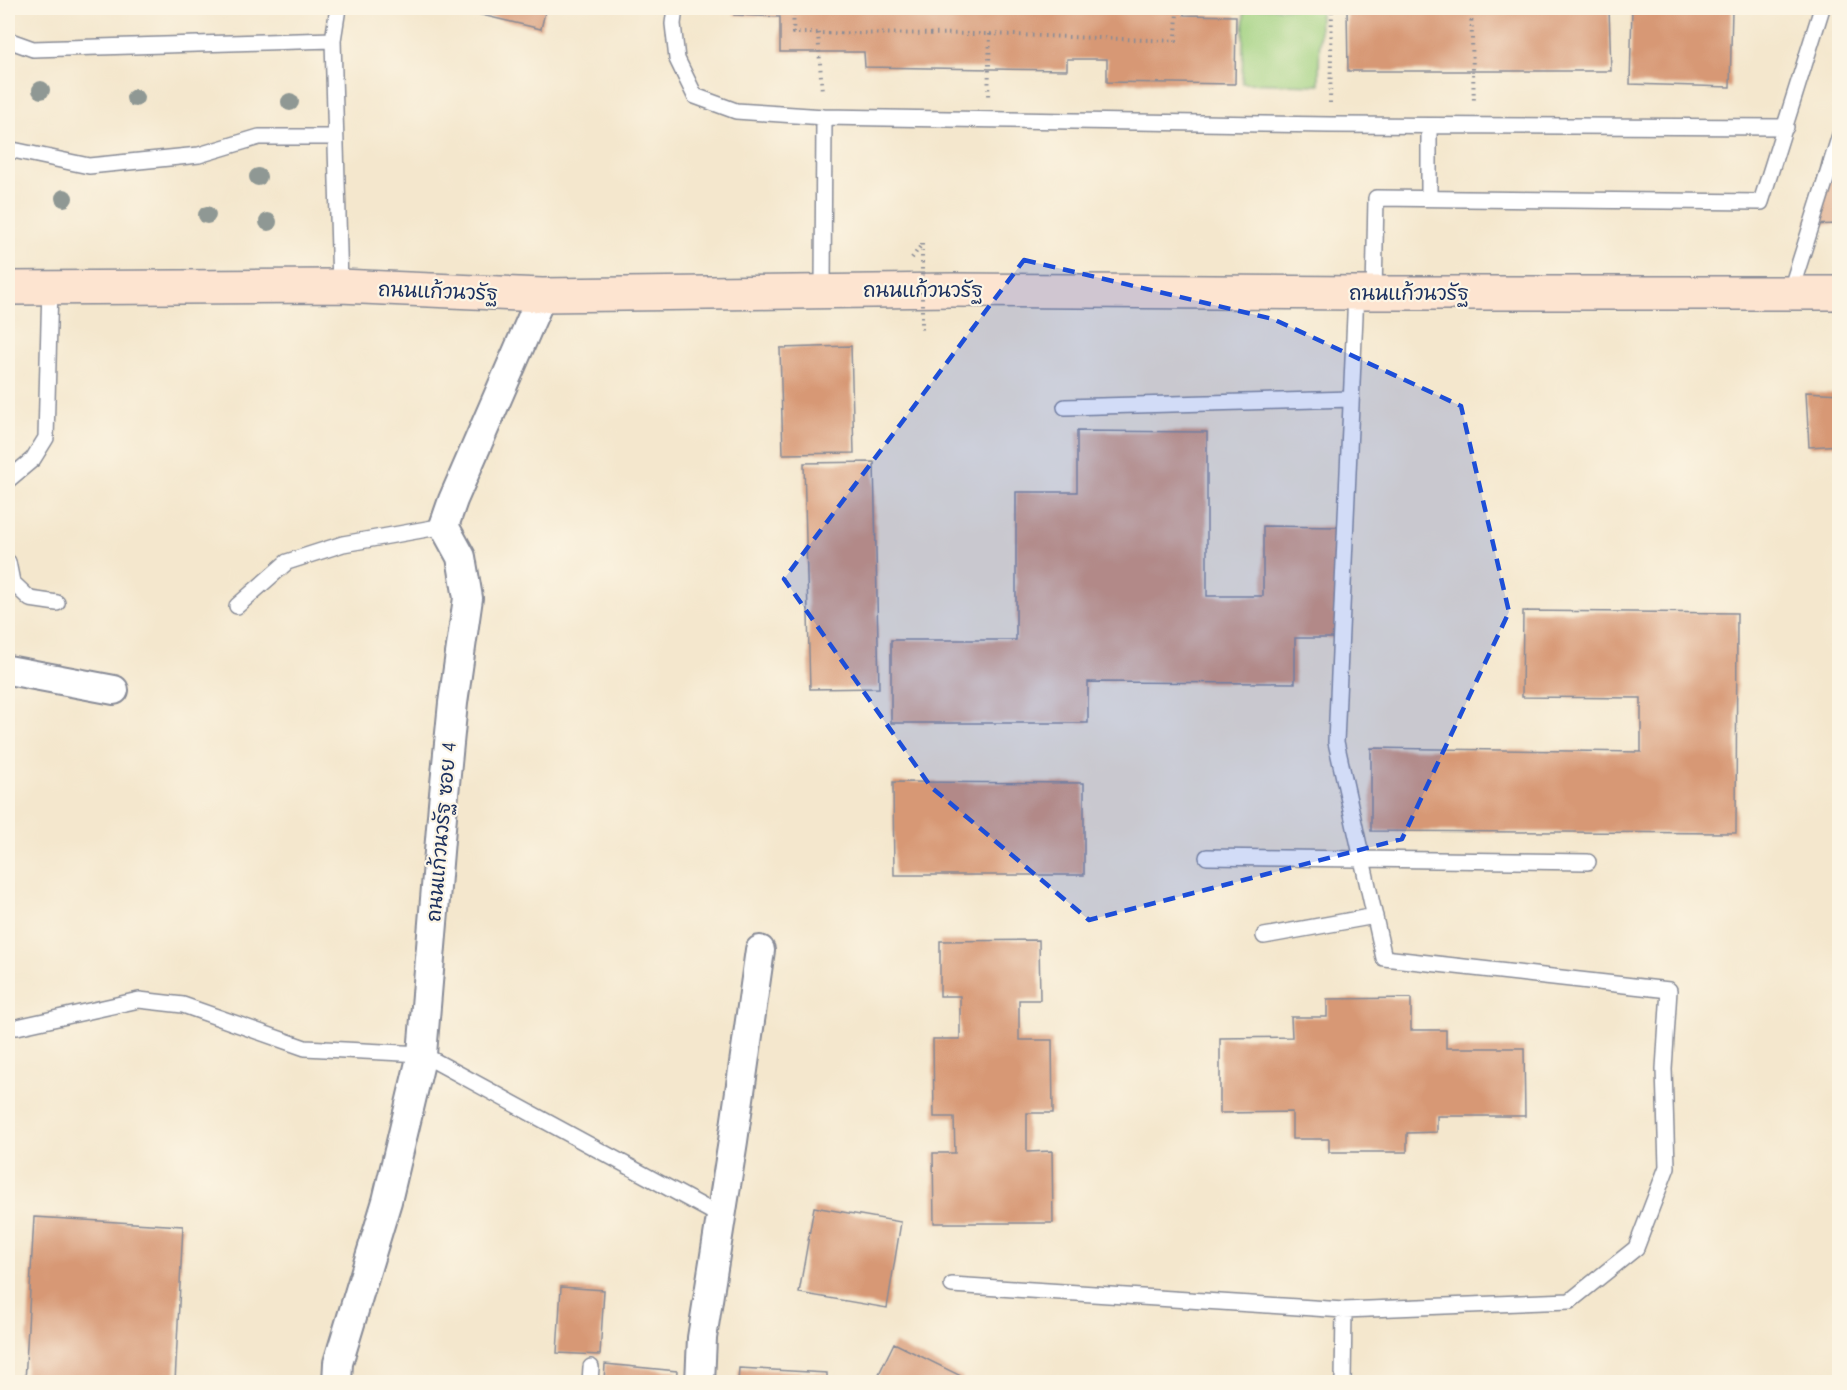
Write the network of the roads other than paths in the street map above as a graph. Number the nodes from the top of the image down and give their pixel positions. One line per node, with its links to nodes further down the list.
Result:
1 (338, 8): 5 (lane)
2 (675, 8): 6 (lane)
3 (1822, 8): 8 (lane)
4 (8, 40): 5 (lane)
5 (333, 40): 10 (lane)
6 (824, 117): 7 (lane); 16 (lane)
7 (1429, 126): 8 (lane); 12 (lane)
8 (1786, 127): 12 (lane)
9 (1839, 135): 19 (lane)
10 (335, 137): 11 (lane); 14 (lane)
11 (8, 149)
12 (1429, 198): 17 (lane)
13 (50, 286): 14 (street, ถนนแก้วนวรัฐ); 15 (street, ถนนแก้วนวรัฐ); 23 (lane)
14 (340, 286): 20 (street, ถนนแก้วนวรัฐ)
15 (8, 288)
16 (823, 290): 17 (street, ถนนแก้วนวรัฐ); 20 (street, ถนนแก้วนวรัฐ)
17 (1365, 293): 19 (street, ถนนแก้วนวรัฐ); 21 (lane)
18 (1839, 293): 19 (street, ถนนแก้วนวรัฐ)
19 (1790, 294)
20 (542, 295): 24 (street)
21 (1351, 399): 22 (lane); 31 (lane)
22 (1065, 407)
23 (8, 480)
24 (444, 526): 27 (lane); 37 (street, ถนนแก้วนวรัฐ ซอย 4)
25 (8, 562): 26 (lane)
26 (57, 603)
27 (237, 606)
28 (8, 669): 29 (street)
29 (114, 690)
30 (1207, 857): 31 (lane)
31 (1362, 859): 32 (lane); 33 (lane)
32 (1588, 862)
33 (1375, 916): 34 (lane); 40 (lane)
34 (1263, 936)
35 (760, 950): 38 (street)
36 (17, 1027): 37 (lane)
37 (422, 1054): 38 (lane); 42 (street, ถนนแก้วนวรัฐ ซอย 4)
38 (722, 1217): 44 (street)
39 (952, 1285): 40 (lane)
40 (1344, 1310): 45 (lane)
41 (591, 1367): 43 (lane)
42 (337, 1383)
43 (590, 1383)
44 (700, 1383)
45 (1343, 1383)

